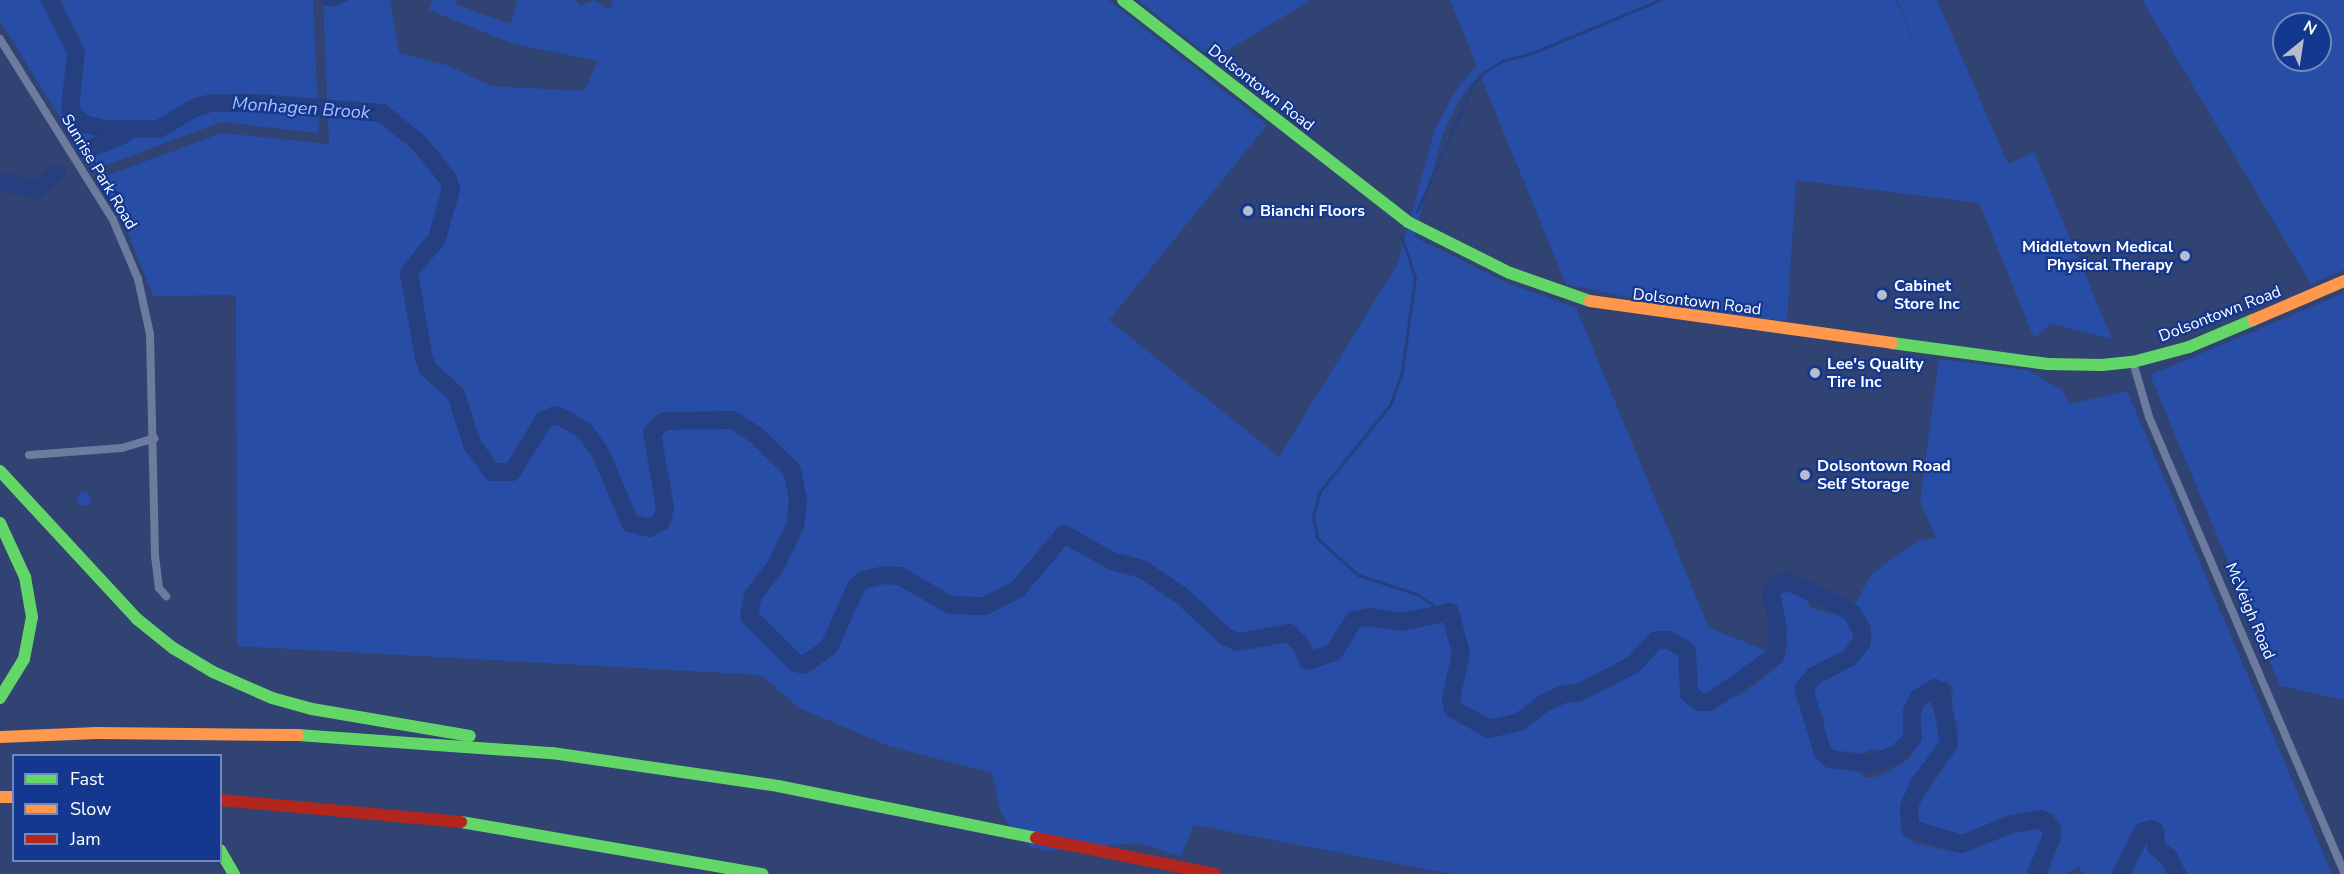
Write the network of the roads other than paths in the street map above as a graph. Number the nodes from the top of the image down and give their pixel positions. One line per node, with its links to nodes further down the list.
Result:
1 (1123, 0): 4 (main road, Dolsontown Road)
2 (0, 39): 5 (street, Sunrise Park Road)
3 (2344, 281): 4 (main road, Dolsontown Road)
4 (2133, 362): 15 (street, McVeigh Road)
5 (154, 438): 6 (street); 9 (street, Sunrise Park Road)
6 (29, 455)
7 (0, 471): 12 (main road)
8 (0, 523): 10 (main road)
9 (166, 596)
10 (0, 698)
11 (0, 737): 12 (main road)
12 (579, 756): 18 (main road)
13 (222, 801): 17 (main road)
14 (222, 853): 16 (main road)
15 (2344, 871)
16 (234, 874)
17 (763, 874)
18 (1215, 874)

